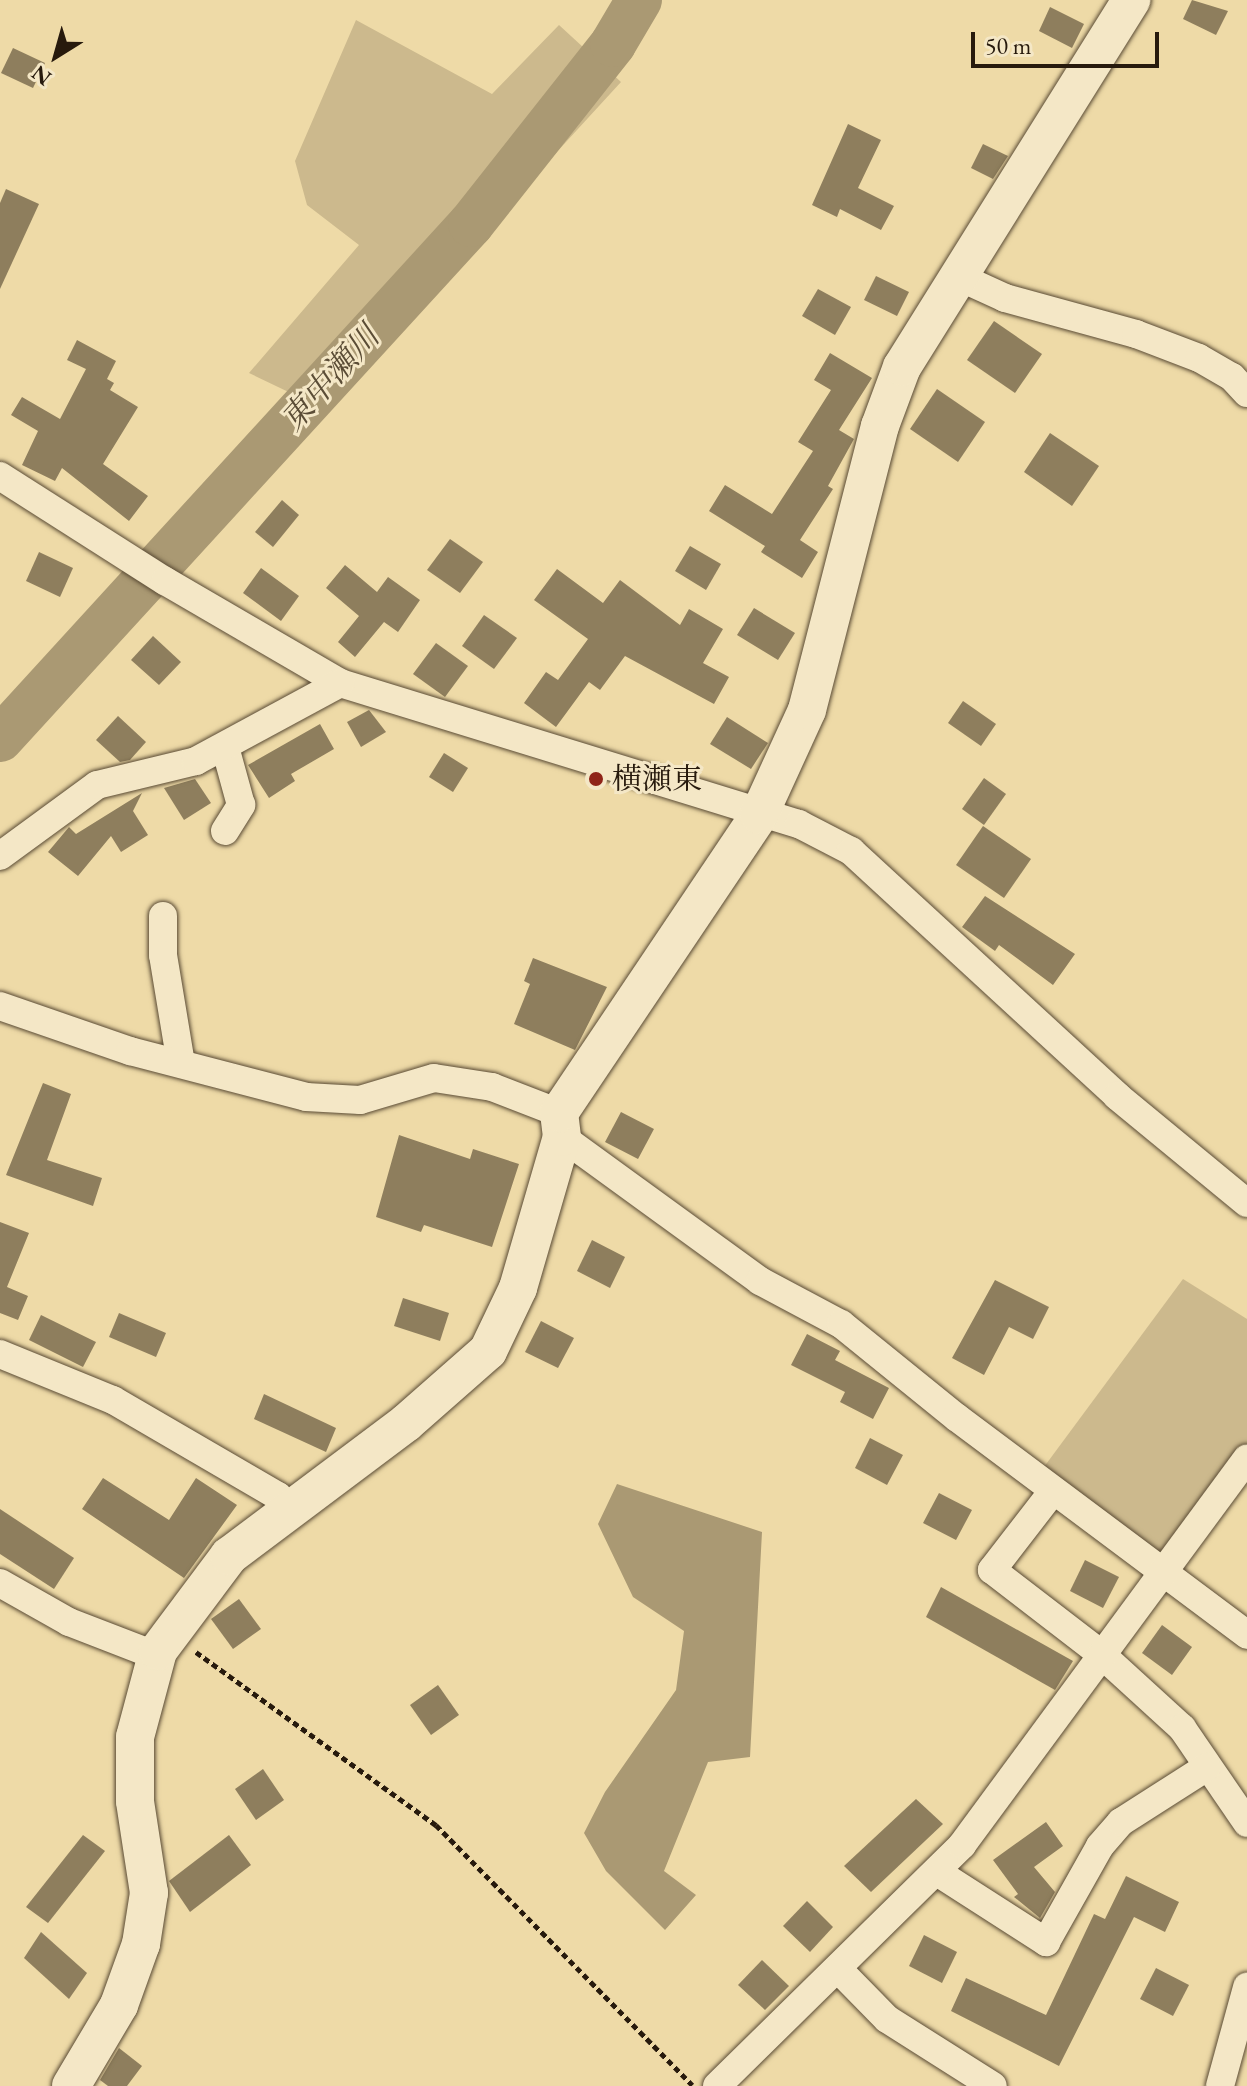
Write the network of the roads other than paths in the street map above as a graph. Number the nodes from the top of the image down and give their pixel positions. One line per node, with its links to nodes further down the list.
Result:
1 (1131, 0): 2 (street)
2 (957, 276): 3 (street); 7 (street)
3 (1247, 393)
4 (0, 476): 5 (street)
5 (340, 683): 6 (street); 7 (street)
6 (225, 747): 8 (street); 9 (street)
7 (759, 815): 13 (street); 14 (street)
8 (225, 831)
9 (0, 856)
10 (163, 916): 12 (street)
11 (0, 1006): 12 (street)
12 (181, 1064): 13 (street)
13 (560, 1125): 17 (street); 18 (street)
14 (1247, 1203)
15 (0, 1354): 18 (street)
16 (1247, 1459): 19 (street)
17 (1053, 1491): 19 (street); 23 (street)
18 (287, 1509): 22 (street)
19 (1163, 1572): 21 (street); 23 (street)
20 (0, 1583): 22 (street)
21 (1247, 1635)
22 (163, 1643): 29 (street)
23 (1101, 1654): 24 (street); 26 (street)
24 (1207, 1767): 25 (street); 26 (street)
25 (1247, 1823)
26 (937, 1872): 27 (street)
27 (838, 1969): 30 (street); 31 (street)
28 (1247, 1987): 32 (street)
29 (71, 2086)
30 (717, 2086)
31 (993, 2086)
32 (1220, 2086)

